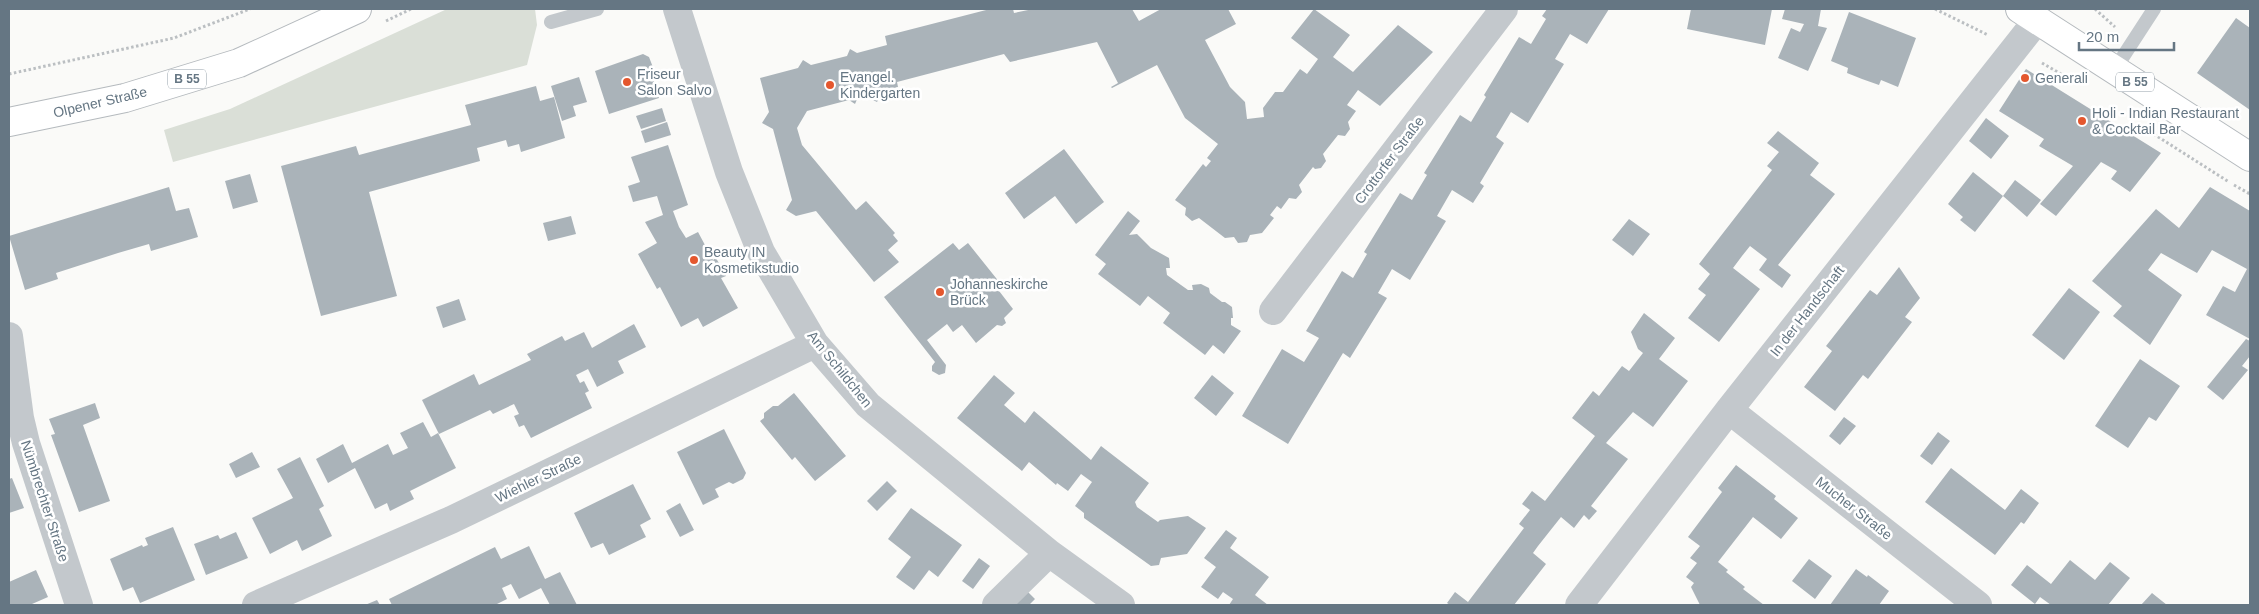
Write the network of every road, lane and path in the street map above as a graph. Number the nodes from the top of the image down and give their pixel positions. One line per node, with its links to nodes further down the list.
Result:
1 (250, 9): 12 (path)
2 (357, 9): 14 (main road, Olpener Straße / B 55)
3 (597, 9): 9 (lane)
4 (678, 9): 20 (street, Am Schildchen)
5 (1504, 9): 18 (street, Crottorfer Straße)
6 (1935, 9): 10 (path)
7 (2154, 9): 11 (lane)
8 (2029, 14): 10 (street, In der Handschaft); 11 (main road, B 55)
9 (551, 22)
10 (2015, 48): 13 (path); 21 (street, In der Handschaft)
11 (2115, 69): 16 (main road, B 55)
12 (9, 74)
13 (2065, 76)
14 (9, 122)
15 (2135, 122): 17 (path)
16 (2250, 157)
17 (2250, 194)
18 (1273, 311)
19 (9, 336): 23 (street, Nümbrechter Straße)
20 (816, 344): 22 (street, Am Schildchen); 24 (street, Wiehler Straße)
21 (1728, 410): 27 (street, In der Handschaft); 28 (street, Mucher Straße)
22 (1049, 553): 25 (street); 26 (street, Am Schildchen)
23 (79, 605)
24 (256, 605)
25 (996, 605)
26 (1121, 605)
27 (1579, 605)
28 (1978, 605)

